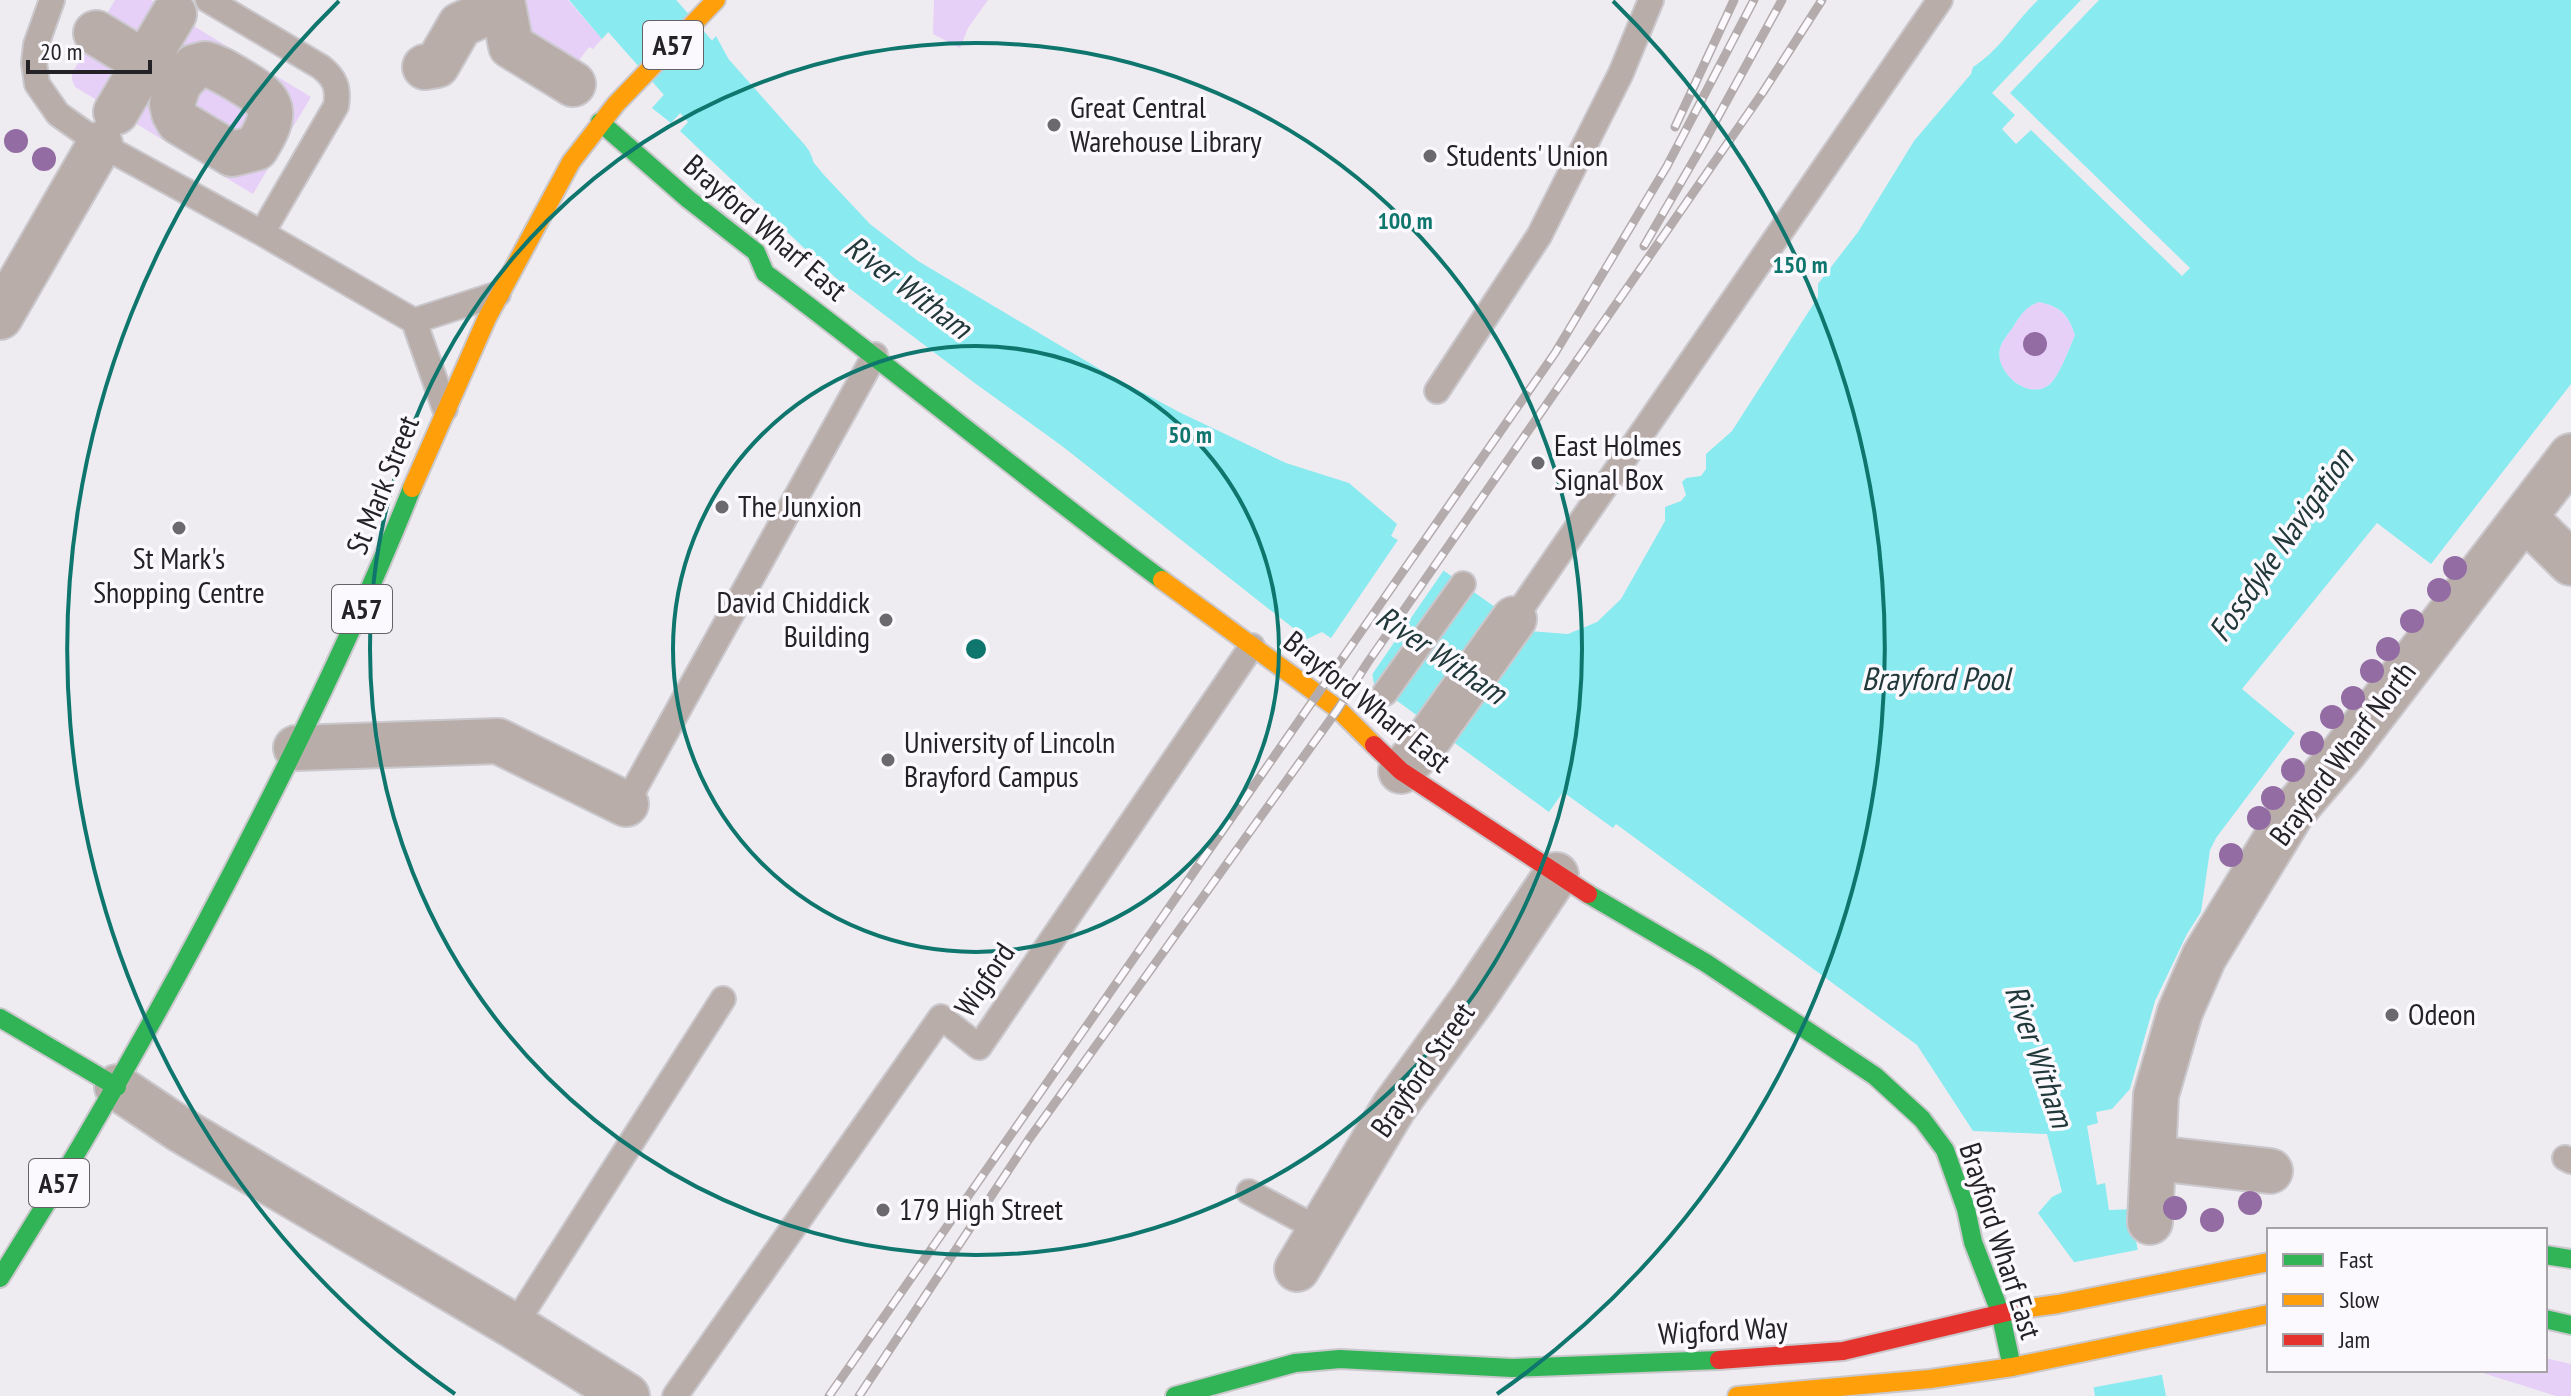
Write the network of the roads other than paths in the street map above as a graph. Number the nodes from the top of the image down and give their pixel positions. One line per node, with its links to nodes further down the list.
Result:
1 (52, 0): 12 (lane)
2 (716, 0): 11 (main road, A57)
3 (1651, 0): 18 (lane)
4 (1940, 0): 24 (lane)
5 (502, 2): 8 (street); 10 (street)
6 (191, 7): 9 (street); 13 (lane)
7 (96, 33): 9 (street)
8 (425, 67)
9 (162, 73): 9 (street); 12 (street)
10 (573, 84)
11 (600, 122): 14 (main road, St Mark Street / A57); 17 (main road, Brayford Wharf East)
12 (108, 128): 13 (lane); 15 (street)
13 (262, 233): 16 (lane)
14 (498, 294): 16 (lane); 19 (main road, St Mark Street / A57)
15 (0, 317)
16 (414, 321): 19 (lane)
17 (875, 355): 25 (main road, Brayford Wharf East); 29 (lane)
18 (1437, 391)
19 (445, 409): 27 (main road, St Mark Street / A57)
20 (2571, 456): 21 (street, Brayford Wharf North)
21 (2524, 517): 22 (street); 34 (street, Brayford Wharf North)
22 (2571, 563)
23 (1463, 584): 26 (lane)
24 (1514, 619): 28 (street)
25 (1252, 646): 28 (main road, Brayford Wharf East); 51 (lane, Wigford)
26 (1385, 693)
27 (296, 748): 29 (street); 33 (main road, St Mark Street / A57)
28 (1401, 771): 30 (main road, Brayford Wharf East)
29 (626, 804)
30 (1556, 875): 38 (street, Brayford Street); 44 (main road, Brayford Wharf East)
31 (723, 999): 48 (lane)
32 (0, 1018): 33 (main road)
33 (117, 1087): 43 (main road, A57); 48 (street)
34 (2154, 1158): 35 (street); 37 (street, Brayford Wharf North)
35 (2270, 1171)
36 (1249, 1192): 38 (lane)
37 (2150, 1222)
38 (1320, 1230): 42 (street, Brayford Street)
39 (2547, 1255): 40 (main road)
40 (2571, 1259)
41 (2267, 1262): 44 (main road, Wigford Way)
42 (1297, 1269)
43 (0, 1278)
44 (2000, 1312): 49 (main road, Brayford Wharf East); 52 (main road, Wigford Way)
45 (2267, 1314): 49 (main road, Wigford Way)
46 (2547, 1319): 47 (main road)
47 (2571, 1325)
48 (514, 1326): 50 (street)
49 (2012, 1367): 53 (main road, Wigford Way)
50 (627, 1396)
51 (675, 1396)
52 (1175, 1396)
53 (1737, 1396)

